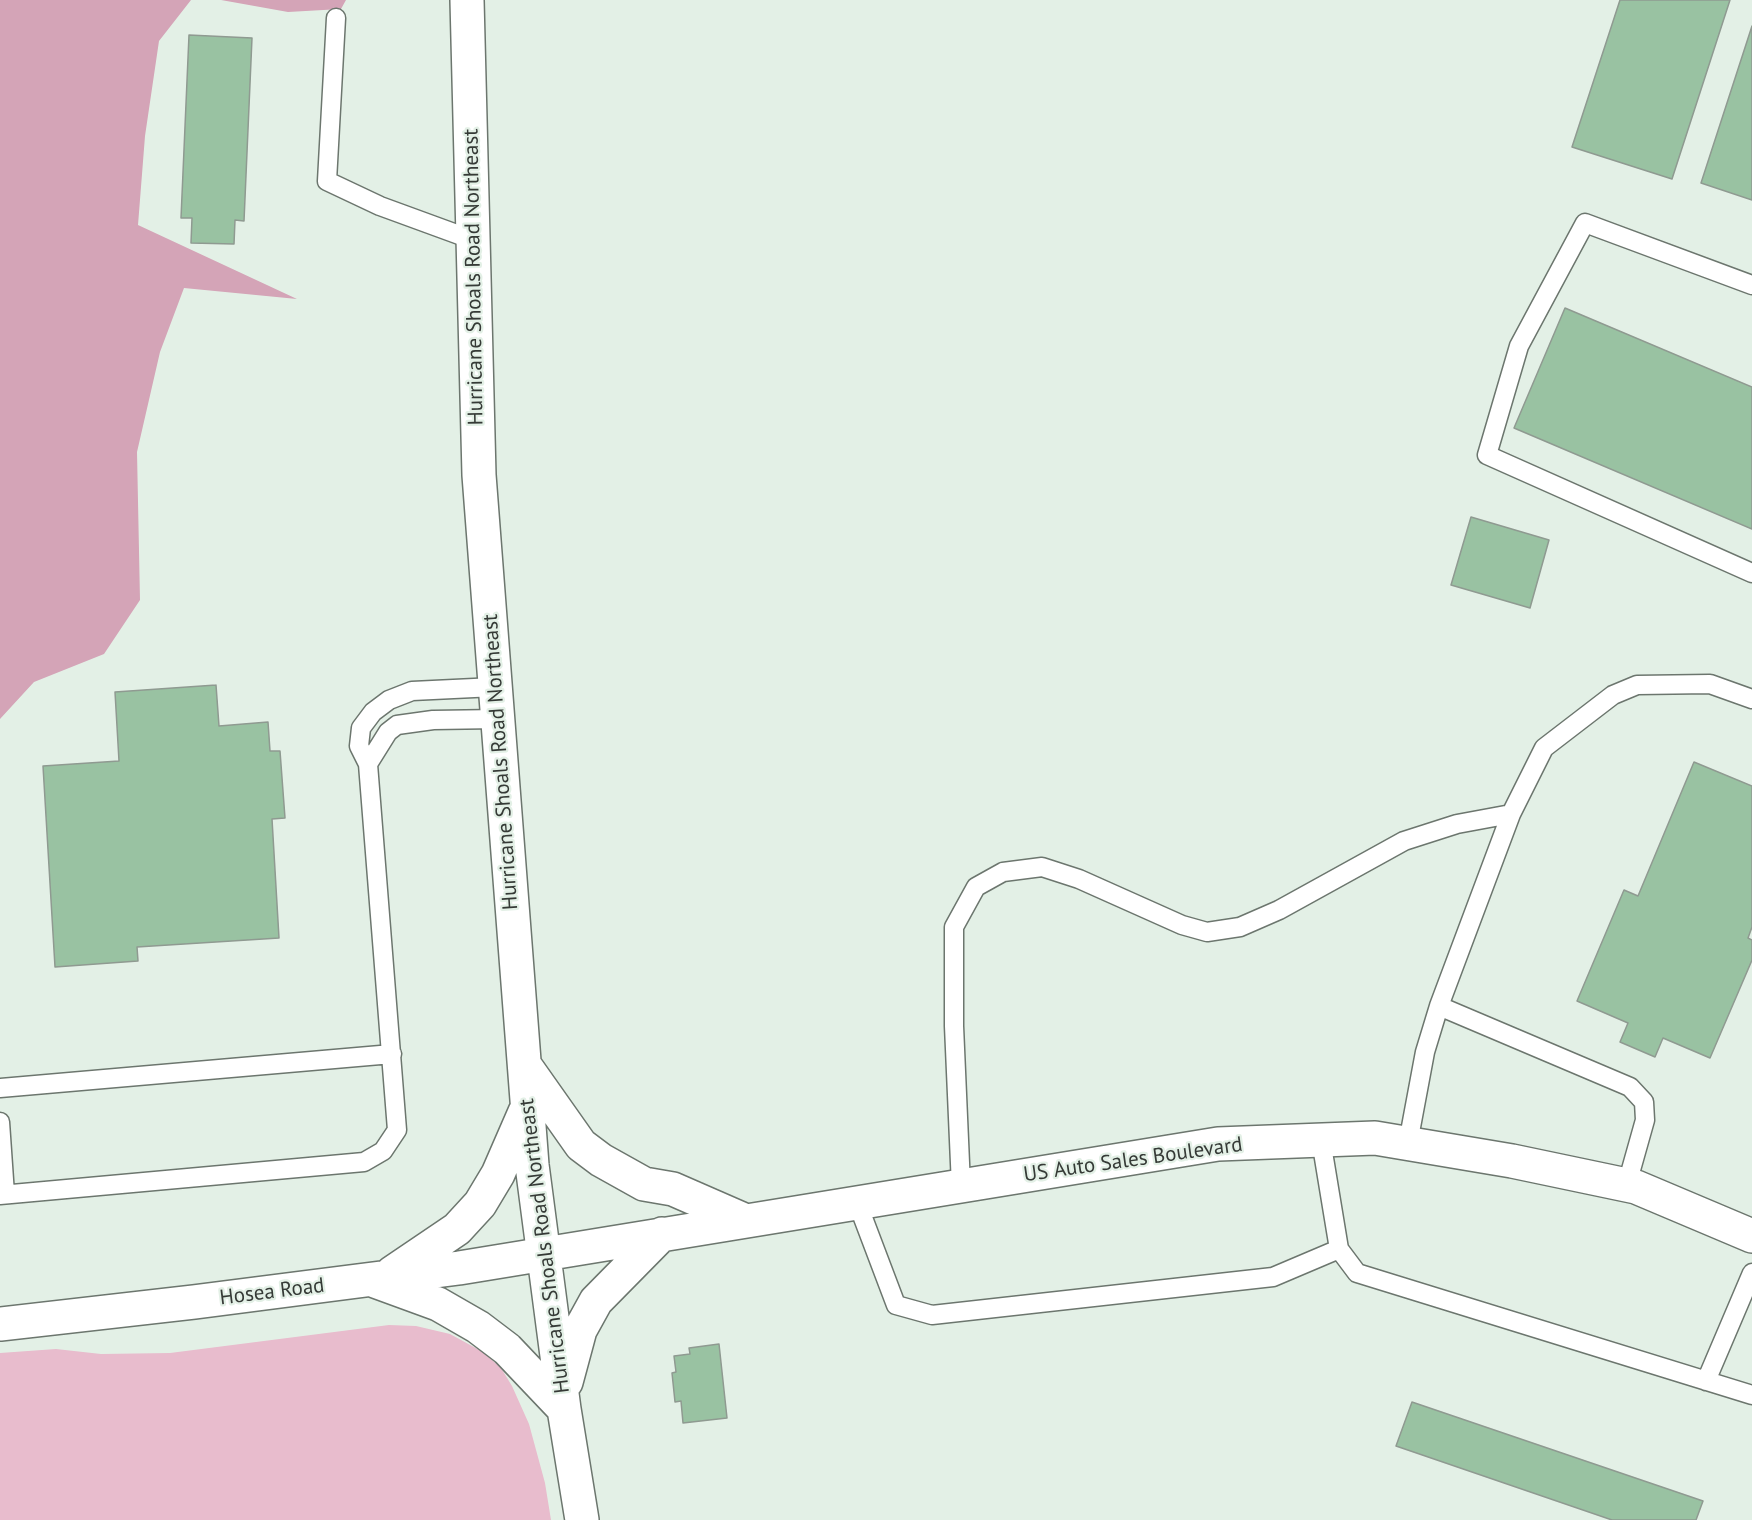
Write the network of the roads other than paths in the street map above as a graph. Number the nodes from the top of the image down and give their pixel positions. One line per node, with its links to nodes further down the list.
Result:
1 (467, 0): 3 (street, Hurricane Shoals Road Northeast)
2 (336, 18): 3 (lane)
3 (473, 240): 7 (street, Hurricane Shoals Road Northeast)
4 (1752, 285): 5 (lane)
5 (1752, 573)
6 (1752, 699): 9 (lane)
7 (497, 703): 8 (lane); 8 (lane); 12 (street, Hurricane Shoals Road Northeast)
8 (368, 764): 11 (lane)
9 (1511, 814): 10 (lane); 19 (lane)
10 (1439, 1006): 17 (lane); 18 (lane)
11 (392, 1054): 13 (lane); 20 (lane)
12 (525, 1064): 14 (street, Hurricane Shoals Road Northeast); 22 (street)
13 (0, 1088)
14 (528, 1105): 26 (street, Hurricane Shoals Road Northeast); 28 (street)
15 (0, 1122): 20 (lane)
16 (1321, 1140): 17 (street, US Auto Sales Boulevard); 19 (street, US Auto Sales Boulevard); 25 (lane)
17 (1408, 1143): 18 (street, US Auto Sales Boulevard)
18 (1627, 1184): 24 (street, US Auto Sales Boulevard)
19 (961, 1186): 21 (street, US Auto Sales Boulevard)
20 (3, 1195)
21 (857, 1202): 22 (street, US Auto Sales Boulevard); 25 (lane)
22 (744, 1220): 23 (street, US Auto Sales Boulevard)
23 (662, 1234): 26 (street, US Auto Sales Boulevard); 32 (street)
24 (1752, 1236)
25 (1339, 1249): 30 (lane)
26 (542, 1253): 28 (street, Hosea Road); 32 (street, Hurricane Shoals Road Northeast)
27 (1752, 1273): 30 (lane)
28 (379, 1278): 29 (street, Hosea Road); 32 (street)
29 (0, 1324)
30 (1706, 1381): 31 (lane)
31 (1752, 1395)
32 (563, 1402): 33 (street, Hurricane Shoals Road Northeast)
33 (582, 1520)

